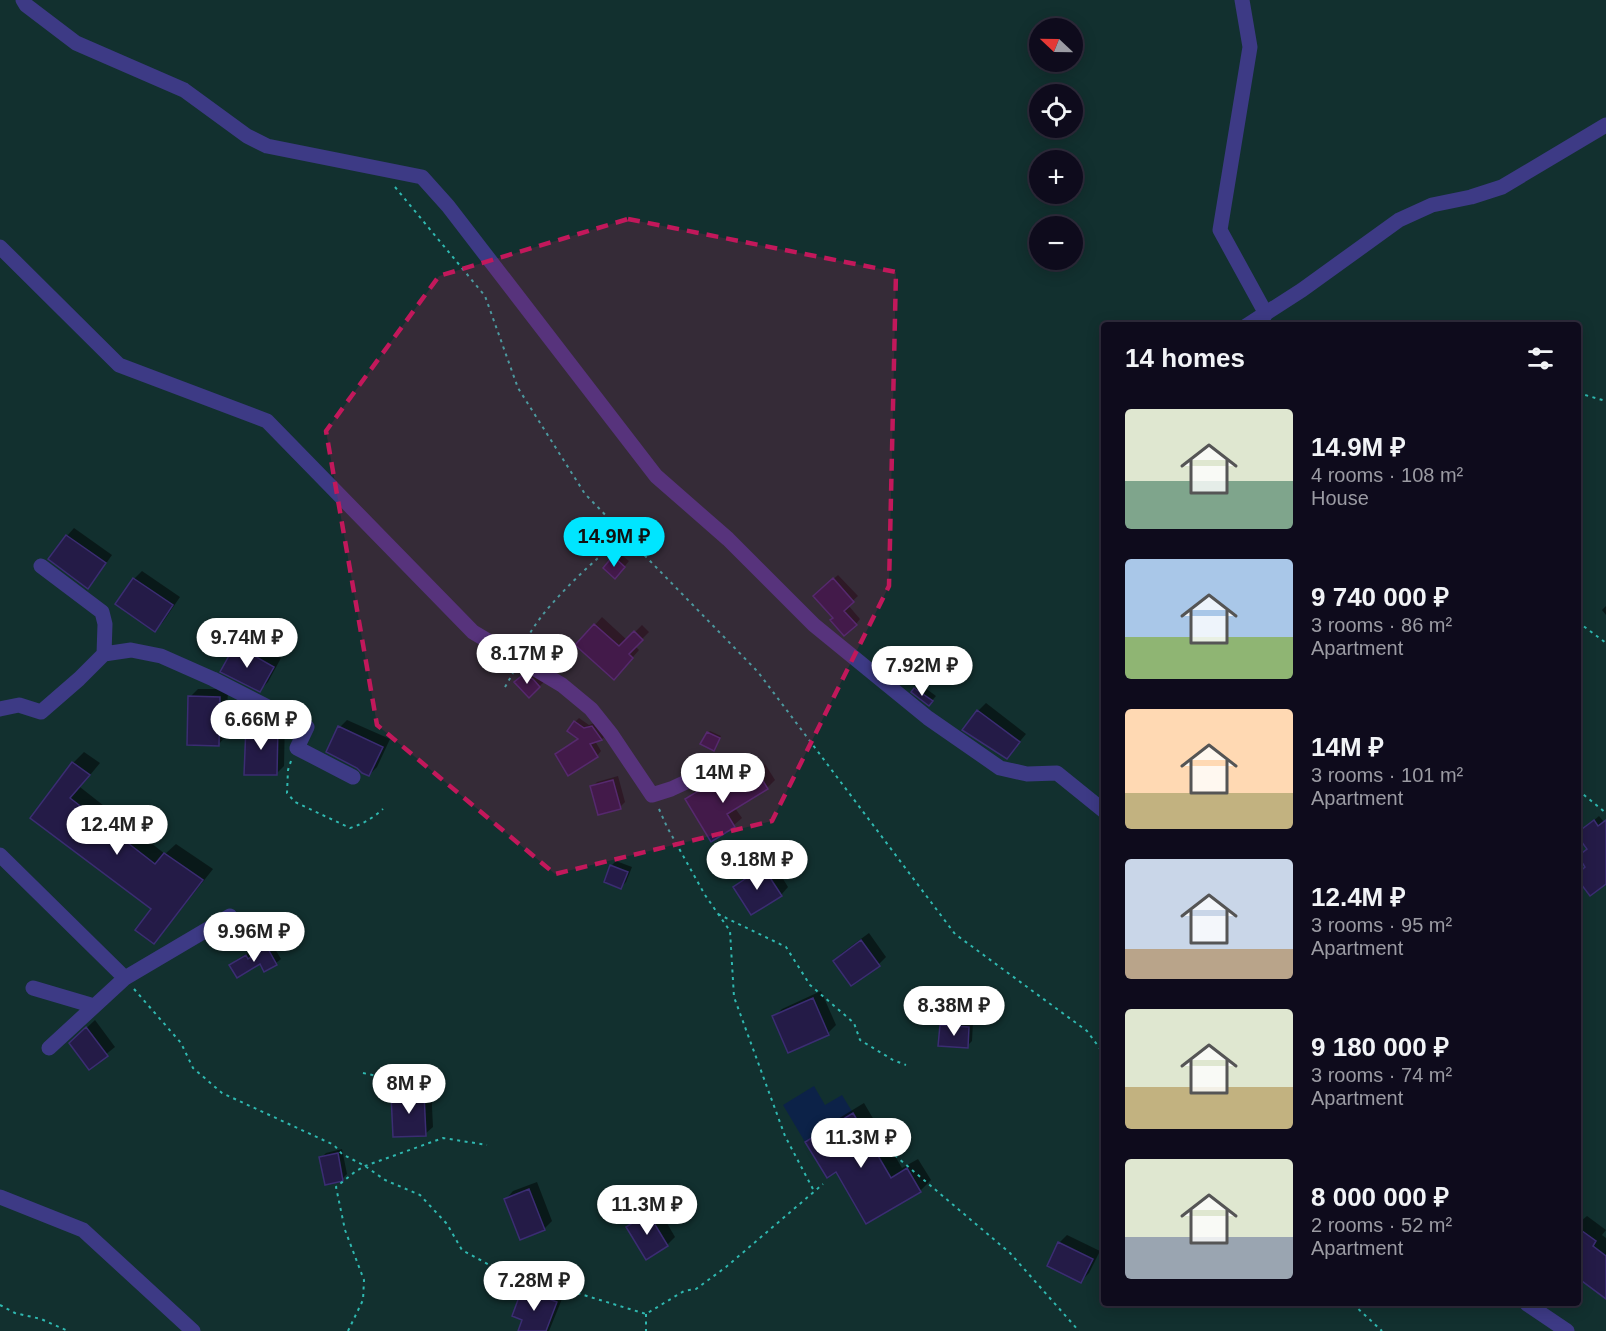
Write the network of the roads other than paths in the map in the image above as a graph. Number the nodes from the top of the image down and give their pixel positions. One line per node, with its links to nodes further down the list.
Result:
1 (23, 0): 12 (street)
2 (1242, 0): 5 (street)
3 (1606, 125): 5 (street)
4 (0, 247): 10 (street)
5 (1266, 314): 6 (street)
6 (1253, 322)
7 (41, 566): 8 (street)
8 (104, 654): 9 (street); 11 (street)
9 (0, 710)
10 (723, 765)
11 (352, 777)
12 (1101, 809)
13 (0, 855): 15 (street)
14 (230, 916): 15 (street)
15 (124, 978): 17 (street)
16 (33, 988): 17 (street)
17 (94, 1006): 18 (street)
18 (49, 1048)
19 (0, 1197): 21 (street)
20 (1530, 1306): 22 (street)
21 (193, 1331)
22 (1567, 1331)

